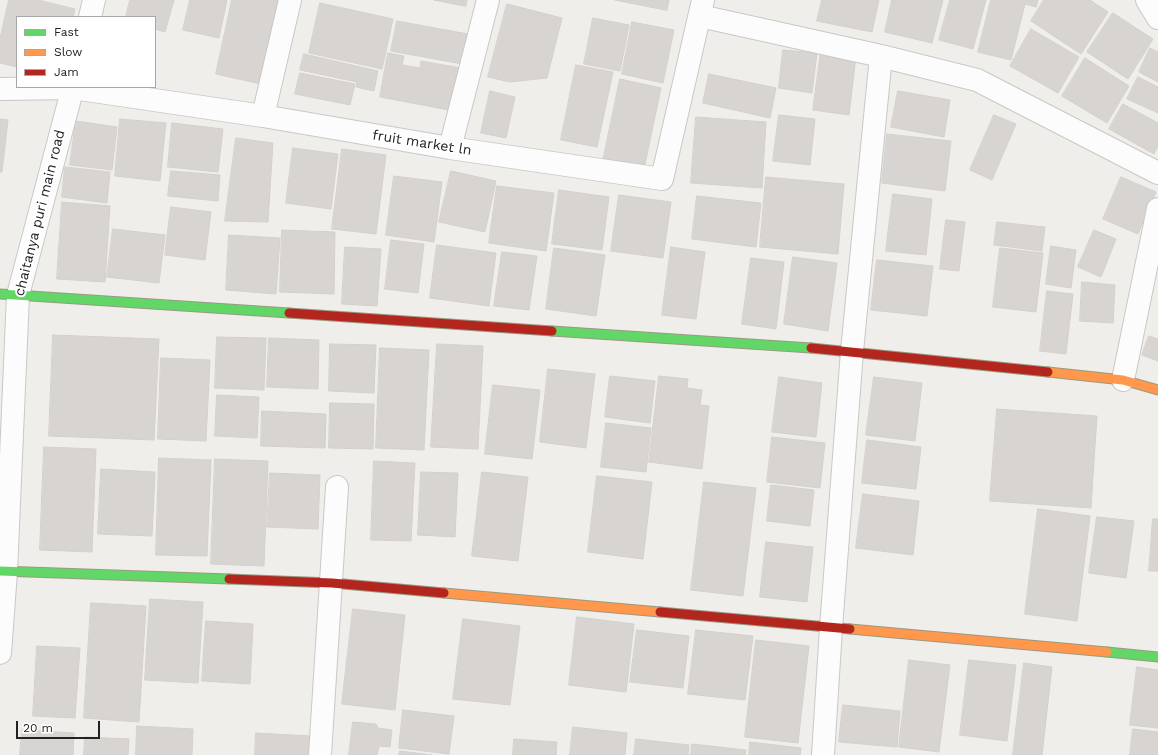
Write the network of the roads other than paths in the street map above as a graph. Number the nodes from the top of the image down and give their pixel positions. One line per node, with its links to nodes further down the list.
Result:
1 (94, 0): 6 (street)
2 (290, 0): 11 (street)
3 (488, 0): 12 (street)
4 (1147, 0): 7 (street)
5 (701, 8): 8 (street); 12 (street, fruit market ln)
6 (90, 16)
7 (1158, 18)
8 (882, 56): 13 (street); 16 (street)
9 (73, 88): 10 (street, fruit market ln); 11 (street, fruit market ln); 15 (street, chaitanya puri main road)
10 (0, 89)
11 (263, 116): 12 (street, fruit market ln)
12 (450, 148)
13 (1158, 173)
14 (1158, 209): 17 (street)
15 (9, 295): 16 (street); 20 (street, chaitanya puri main road)
16 (852, 351): 17 (street); 22 (street)
17 (1123, 380): 18 (street)
18 (1158, 390)
19 (337, 487): 21 (street)
20 (3, 571): 21 (street); 23 (street, chaitanya puri main road)
21 (332, 583): 22 (street); 25 (street)
22 (831, 628): 24 (street); 26 (street)
23 (0, 653)
24 (1158, 657)
25 (320, 755)
26 (823, 755)

